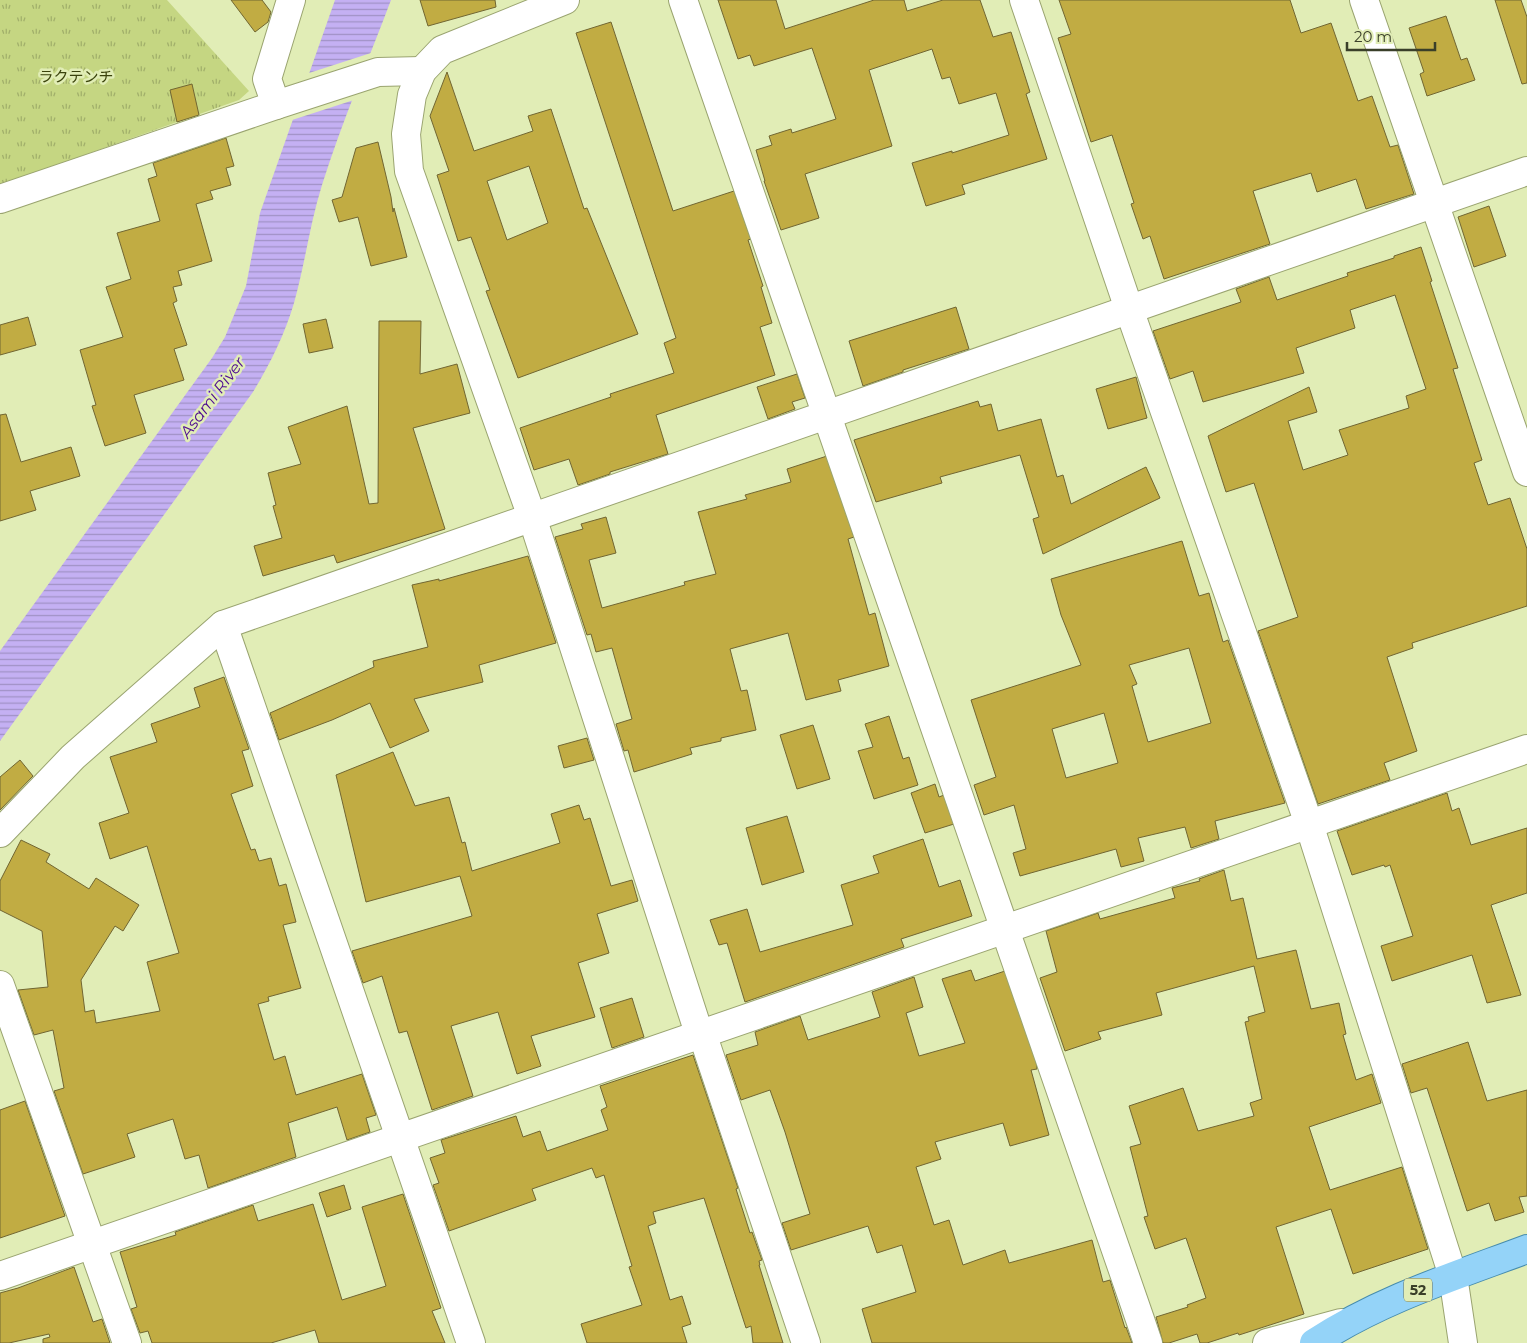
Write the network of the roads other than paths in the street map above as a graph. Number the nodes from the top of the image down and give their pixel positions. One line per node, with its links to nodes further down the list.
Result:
1 (291, 0): 7 (street)
2 (565, 0): 6 (street)
3 (683, 0): 12 (street)
4 (1024, 0): 11 (street)
5 (1364, 0): 10 (street)
6 (422, 71): 7 (street); 14 (street)
7 (276, 105): 9 (street)
8 (1527, 171): 10 (street)
9 (0, 199)
10 (1434, 203): 11 (street); 13 (street)
11 (1129, 309): 12 (street); 17 (street)
12 (830, 413): 14 (street); 19 (street)
13 (1527, 472)
14 (532, 517): 15 (street); 21 (street)
15 (222, 625): 18 (street); 22 (street)
16 (1527, 749): 17 (street)
17 (1309, 824): 19 (street); 26 (street)
18 (0, 833)
19 (1008, 928): 21 (street); 31 (street)
20 (0, 986): 23 (street)
21 (702, 1033): 22 (street); 30 (street)
22 (400, 1138): 23 (street); 29 (street)
23 (92, 1244): 25 (street); 28 (street)
24 (1527, 1249): 26 (main road, 52)
25 (0, 1276)
26 (1453, 1276): 27 (main road, 52); 34 (street)
27 (1358, 1318): 32 (street); 33 (main road, 52)
28 (127, 1343)
29 (471, 1343)
30 (806, 1343)
31 (1148, 1343)
32 (1267, 1343)
33 (1314, 1343)
34 (1463, 1343)

